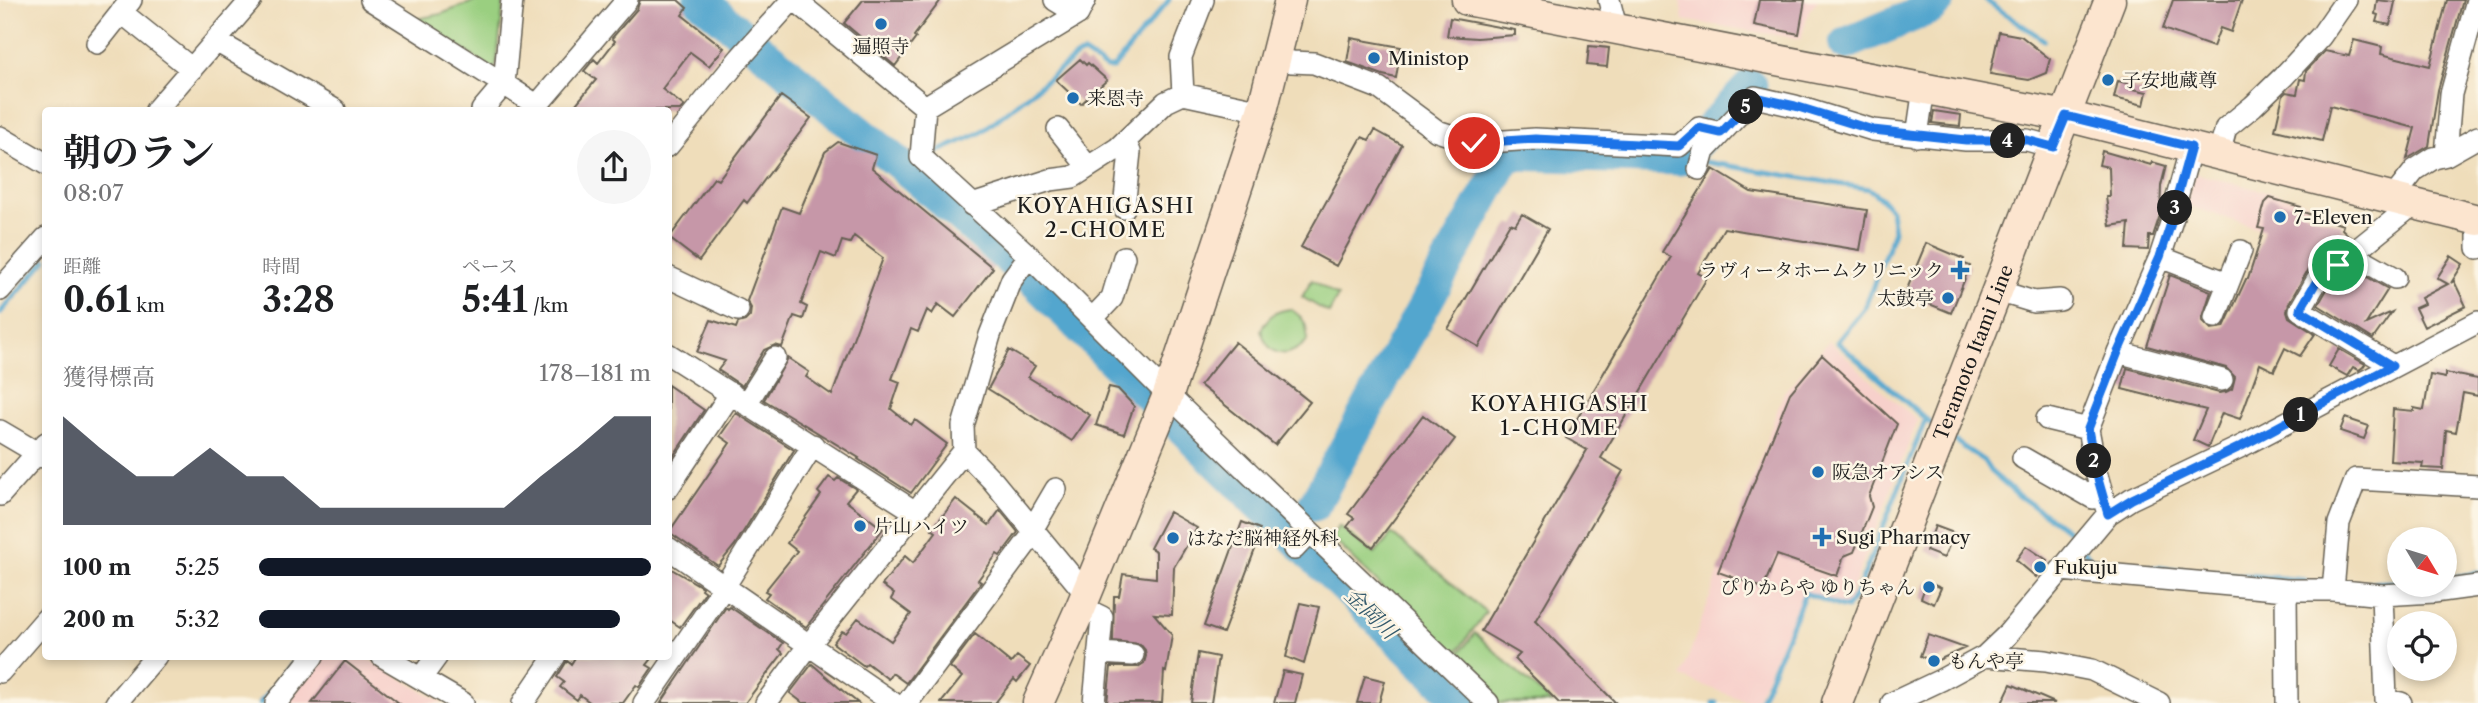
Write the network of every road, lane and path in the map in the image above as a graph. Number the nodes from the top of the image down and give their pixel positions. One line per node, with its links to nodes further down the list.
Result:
1 (252, 0): 16 (street)
2 (371, 0): 20 (street)
3 (512, 0): 20 (street)
4 (627, 0): 20 (street)
5 (1055, 0): 14 (street)
6 (1203, 0): 22 (street)
7 (1290, 0): 18 (street)
8 (1467, 0): 15 (street)
9 (2110, 0): 28 (street, Teramoto Itami Line)
10 (2346, 0): 37 (street)
11 (800, 2): 26 (street); 34 (street)
12 (2477, 4): 38 (street)
13 (126, 6): 17 (street); 19 (street)
14 (1081, 7): 26 (street)
15 (1613, 14): 21 (street)
16 (216, 41): 19 (street); 24 (street)
17 (97, 43)
18 (1276, 58): 27 (street); 30 (street)
19 (192, 69): 23 (street)
20 (504, 84): 25 (street)
21 (1924, 88): 28 (street); 31 (street)
22 (1183, 94): 27 (street); 35 (street)
23 (159, 107)
24 (329, 107)
25 (485, 107)
26 (925, 107): 43 (street)
27 (1262, 111): 69 (street)
28 (2066, 116): 36 (street, Teramoto Itami Line); 37 (street)
29 (1058, 129): 40 (street)
30 (1721, 133): 31 (street); 41 (street)
31 (1917, 136): 36 (street)
32 (0, 137): 39 (street)
33 (2478, 137): 38 (street)
34 (672, 141)
35 (1125, 142): 40 (street); 44 (street)
36 (2053, 147): 58 (street, Teramoto Itami Line)
37 (2205, 150): 42 (street); 53 (street)
38 (2446, 155): 42 (street)
39 (42, 162)
40 (1088, 167): 43 (street)
41 (1699, 169)
42 (2404, 201): 45 (street); 50 (street)
43 (972, 205): 51 (street)
44 (1124, 208)
45 (2478, 219)
46 (2478, 232): 48 (street)
47 (42, 243): 57 (street)
48 (2478, 248)
49 (2241, 251): 56 (street)
50 (2351, 253): 54 (street); 67 (street)
51 (1029, 256): 62 (street); 76 (street)
52 (1124, 257): 62 (street)
53 (2160, 257): 56 (street); 64 (street)
54 (2395, 278)
55 (672, 279): 60 (street)
56 (2228, 283): 61 (street)
57 (0, 290)
58 (1998, 291): 59 (street); 117 (street, Teramoto Itami Line)
59 (2060, 300)
60 (738, 310)
61 (2215, 317)
62 (1092, 319): 69 (street)
63 (2478, 322): 67 (street)
64 (2118, 352): 68 (street); 72 (street)
65 (672, 357): 70 (street)
66 (775, 358): 70 (street)
67 (2392, 366): 83 (street)
68 (2222, 380)
69 (1168, 395): 93 (street); 106 (street)
70 (738, 399): 74 (street); 79 (street)
71 (2046, 419): 72 (street)
72 (2088, 429): 83 (street)
73 (0, 431): 75 (street)
74 (813, 444): 84 (street); 89 (street)
75 (42, 451)
76 (964, 451): 84 (street); 85 (street)
77 (42, 452): 82 (street)
78 (2023, 458): 83 (street)
79 (672, 483)
80 (2478, 486): 91 (street)
81 (1056, 489): 85 (street)
82 (0, 495)
83 (2105, 505): 87 (street)
84 (914, 511): 95 (street)
85 (1033, 531): 93 (street); 114 (street)
86 (672, 551): 89 (street)
87 (2061, 570): 90 (street); 98 (street)
88 (2478, 586): 92 (street)
89 (724, 587): 95 (street); 111 (street)
90 (2286, 590): 91 (street); 120 (street)
91 (2333, 590): 92 (street)
92 (2382, 595): 121 (street)
93 (1083, 600): 96 (street); 115 (street)
94 (42, 624): 104 (street)
95 (809, 645): 112 (street); 113 (street)
96 (1099, 653): 97 (street); 116 (street)
97 (1133, 655)
98 (1985, 656): 118 (street); 119 (street)
99 (153, 660): 107 (street)
100 (310, 660): 108 (street)
101 (389, 660): 105 (street)
102 (433, 660): 105 (street)
103 (552, 660): 110 (street)
104 (0, 672)
105 (421, 678): 109 (street)
106 (1474, 698)
107 (116, 703)
108 (276, 703)
109 (463, 703)
110 (523, 703)
111 (644, 703)
112 (766, 703)
113 (893, 703)
114 (907, 703)
115 (1038, 703)
116 (1094, 703)
117 (1837, 703)
118 (1892, 703)
119 (2159, 703)
120 (2287, 703)
121 (2401, 703)

